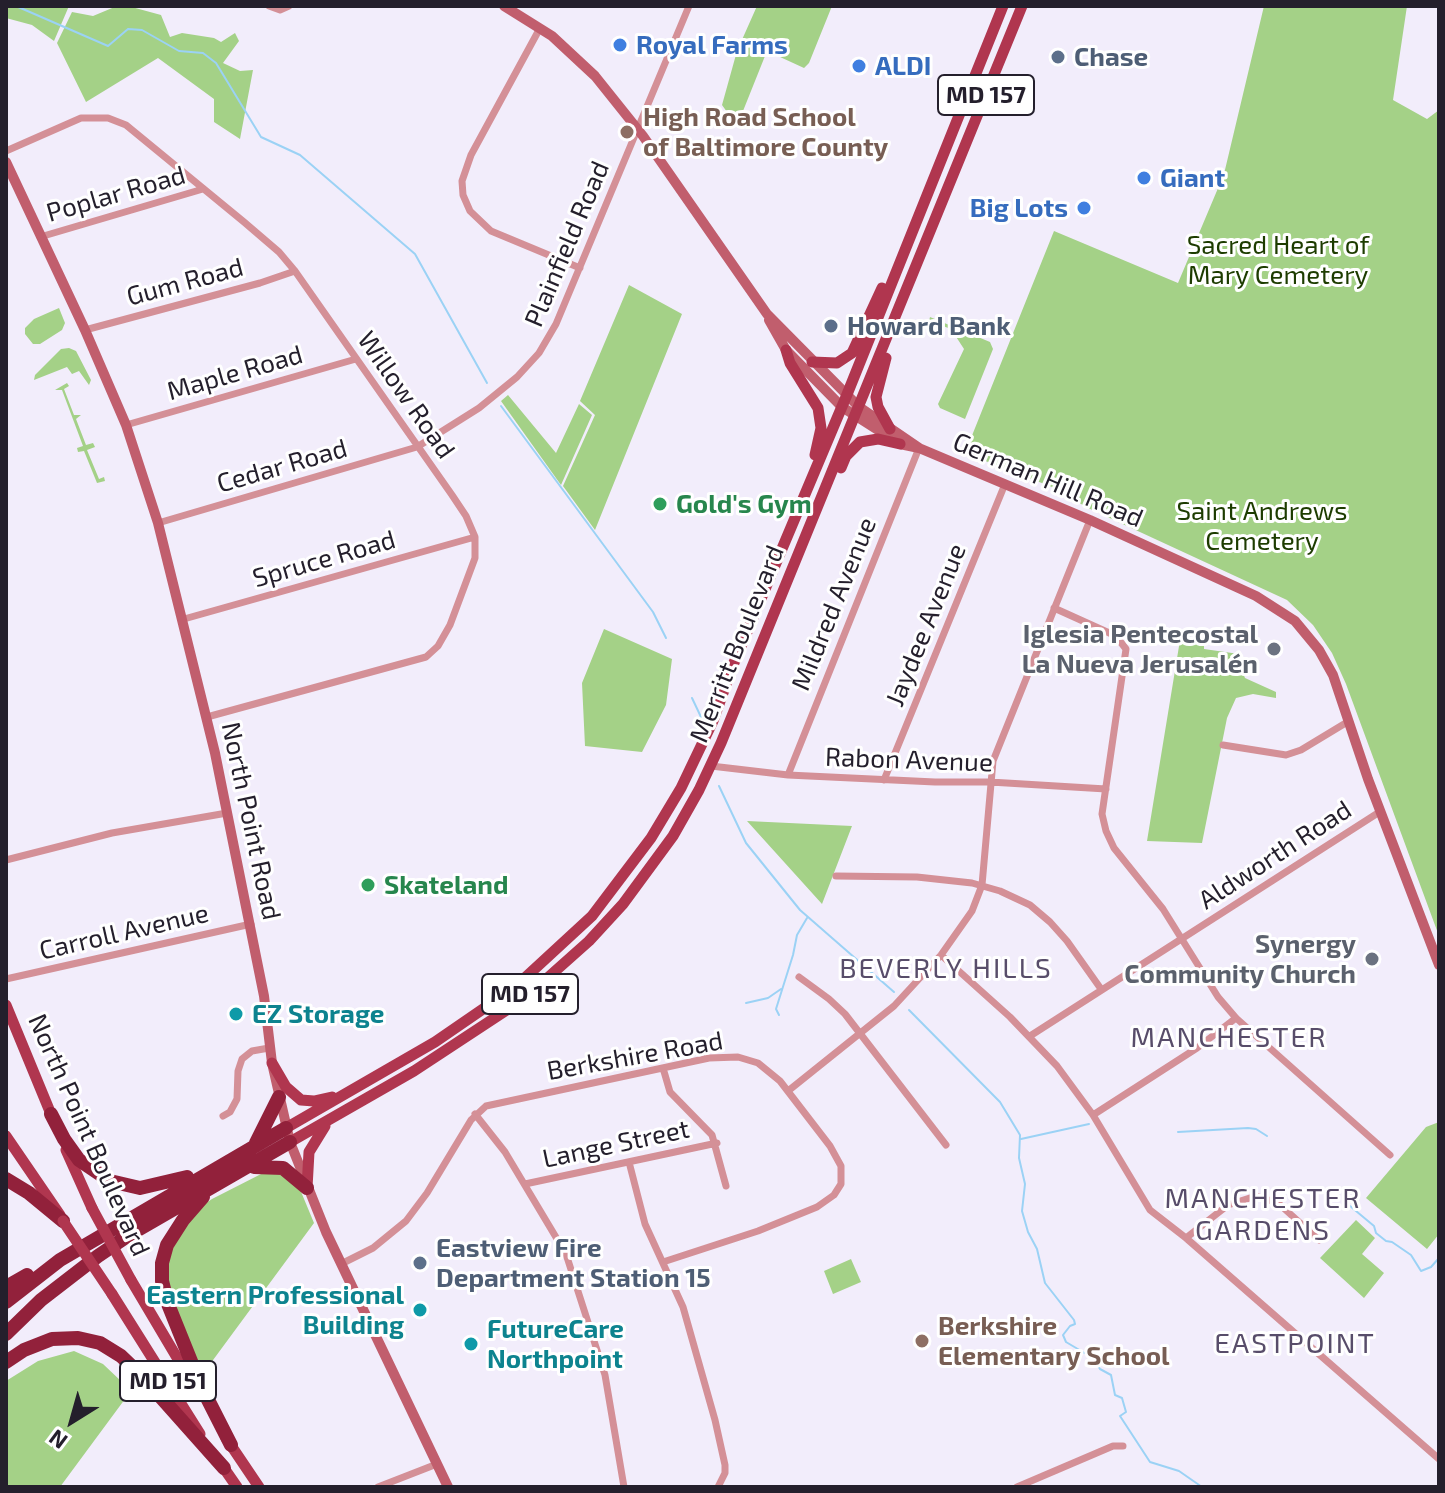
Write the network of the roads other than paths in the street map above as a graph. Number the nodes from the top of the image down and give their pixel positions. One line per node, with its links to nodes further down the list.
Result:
1 (269, 6): 2 (street)
2 (289, 6)
3 (504, 6): 7 (street, German Hill Road)
4 (689, 6): 8 (street, Plainfield Road)
5 (1003, 6): 15 (main road, Merritt Boulevard / MD 157)
6 (1022, 6): 17 (main road, Merritt Boulevard / MD 157)
7 (540, 28): 8 (street, German Hill Road); 13 (street)
8 (637, 129): 13 (street, Plainfield Road); 16 (street, German Hill Road)
9 (6, 151): 11 (street, Willow Road)
10 (6, 162): 12 (street, North Point Road)
11 (203, 189): 12 (street, Poplar Road); 14 (street, Willow Road)
12 (39, 237): 18 (street, North Point Road)
13 (580, 268): 27 (street, Plainfield Road)
14 (295, 271): 18 (street, Gum Road); 20 (street, Willow Road)
15 (895, 274): 21 (main road); 22 (main road, Merritt Boulevard / MD 157)
16 (767, 314): 19 (street, German Hill Road); 21 (street, German Hill Road)
17 (895, 318): 23 (main road, Merritt Boulevard / MD 157); 25 (main road)
18 (85, 330): 24 (street, North Point Road)
19 (786, 350): 22 (street, German Hill Road); 29 (main road)
20 (356, 359): 24 (street, Maple Road); 27 (street, Willow Road)
21 (812, 362): 22 (street, German Hill Road)
22 (844, 402): 23 (street, German Hill Road); 29 (main road, Merritt Boulevard / MD 157)
23 (856, 412): 25 (street, German Hill Road); 26 (street, German Hill Road); 31 (main road, Merritt Boulevard / MD 157)
24 (126, 425): 33 (street, North Point Road)
25 (890, 429): 28 (street, German Hill Road)
26 (900, 444): 28 (street, German Hill Road); 31 (main road)
27 (417, 447): 33 (street, Cedar Road); 34 (street, Willow Road)
28 (919, 448): 30 (street, German Hill Road); 43 (street, Mildred Avenue)
29 (815, 468): 38 (main road, Merritt Boulevard / MD 157)
30 (1005, 484): 32 (street, German Hill Road); 44 (street, Jaydee Avenue)
31 (814, 514): 42 (main road, Merritt Boulevard / MD 157)
32 (1090, 520): 35 (street); 39 (street, German Hill Road)
33 (158, 523): 36 (street, North Point Road)
34 (475, 537): 36 (street, Spruce Road); 37 (street)
35 (1054, 608): 45 (street); 46 (street)
36 (184, 619): 37 (street, North Point Road)
37 (207, 717): 48 (street, North Point Road)
38 (713, 721): 41 (main road, Merritt Boulevard / MD 157); 42 (main road)
39 (1349, 721): 40 (street); 47 (street, German Hill Road)
40 (1223, 745)
41 (696, 759): 49 (main road); 67 (main road, Merritt Boulevard / MD 157)
42 (711, 766): 43 (street, Rabon Avenue); 49 (main road, Merritt Boulevard / MD 157)
43 (788, 775): 44 (street, Rabon Avenue)
44 (884, 780): 45 (street, Rabon Avenue)
45 (990, 782): 46 (street, Rabon Avenue); 52 (street)
46 (1106, 789): 54 (street)
47 (1381, 811): 54 (street, Aldworth Road); 56 (street, German Hill Road)
48 (227, 813): 50 (street); 53 (street, North Point Road)
49 (685, 815): 74 (main road, Merritt Boulevard / MD 157)
50 (6, 860)
51 (836, 876): 52 (street)
52 (982, 885): 55 (street); 59 (street)
53 (251, 924): 58 (street, Carroll Avenue); 64 (street, North Point Road)
54 (1182, 938): 59 (street, Aldworth Road); 61 (street)
55 (941, 955): 62 (street); 63 (street)
56 (1439, 965)
57 (799, 977): 62 (street)
58 (6, 979)
59 (1101, 989): 63 (street, Aldworth Road)
60 (6, 1005): 70 (main road, North Point Boulevard / MD 151)
61 (1236, 1018): 72 (street); 80 (street)
62 (861, 1033): 68 (street); 78 (street)
63 (1030, 1036): 72 (street)
64 (269, 1048): 65 (street, North Point Road); 73 (street)
65 (272, 1063): 67 (main road); 69 (street, North Point Road)
66 (663, 1068): 68 (street, Berkshire Road); 71 (street, Berkshire Road); 77 (street)
67 (351, 1089): 75 (main road, Merritt Boulevard / MD 157)
68 (788, 1091): 93 (street, Berkshire Road)
69 (279, 1097): 75 (street, North Point Road); 79 (highway)
70 (51, 1114): 83 (highway); 99 (main road, North Point Boulevard / MD 151, bridge)
71 (475, 1114): 85 (street); 94 (street)
72 (1093, 1115): 90 (street)
73 (223, 1116)
74 (329, 1121): 75 (main road, Merritt Boulevard / MD 157); 88 (main road)
75 (288, 1135): 79 (highway); 82 (highway); 88 (street, North Point Road)
76 (6, 1136): 89 (main road, North Point Boulevard / MD 151)
77 (717, 1143): 81 (street, Lange Street); 86 (street)
78 (946, 1145)
79 (254, 1146): 83 (highway)
80 (1390, 1155)
81 (629, 1162): 85 (street, Lange Street); 93 (street)
82 (249, 1167): 87 (highway); 88 (highway)
83 (214, 1169): 92 (highway)
84 (6, 1179): 89 (highway)
85 (525, 1184): 108 (street)
86 (726, 1186)
87 (210, 1188): 97 (highway); 99 (highway)
88 (307, 1188): 94 (street, North Point Road)
89 (63, 1221): 103 (main road, North Point Boulevard / MD 151, bridge)
90 (1186, 1238): 91 (street); 101 (street)
91 (1319, 1240)
92 (81, 1247): 95 (highway); 96 (highway)
93 (663, 1262): 109 (street)
94 (341, 1264): 102 (street, North Point Road)
95 (6, 1287)
96 (6, 1302)
97 (6, 1334)
98 (6, 1362): 103 (highway)
99 (231, 1445): 105 (main road, North Point Boulevard / MD 151)
100 (1123, 1446): 110 (street)
101 (1439, 1459)
102 (437, 1464): 106 (street); 107 (street, North Point Road)
103 (224, 1468): 104 (main road, North Point Boulevard / MD 151)
104 (237, 1487)
105 (259, 1487)
106 (378, 1487)
107 (448, 1487)
108 (624, 1487)
109 (718, 1487)
110 (1017, 1487)

